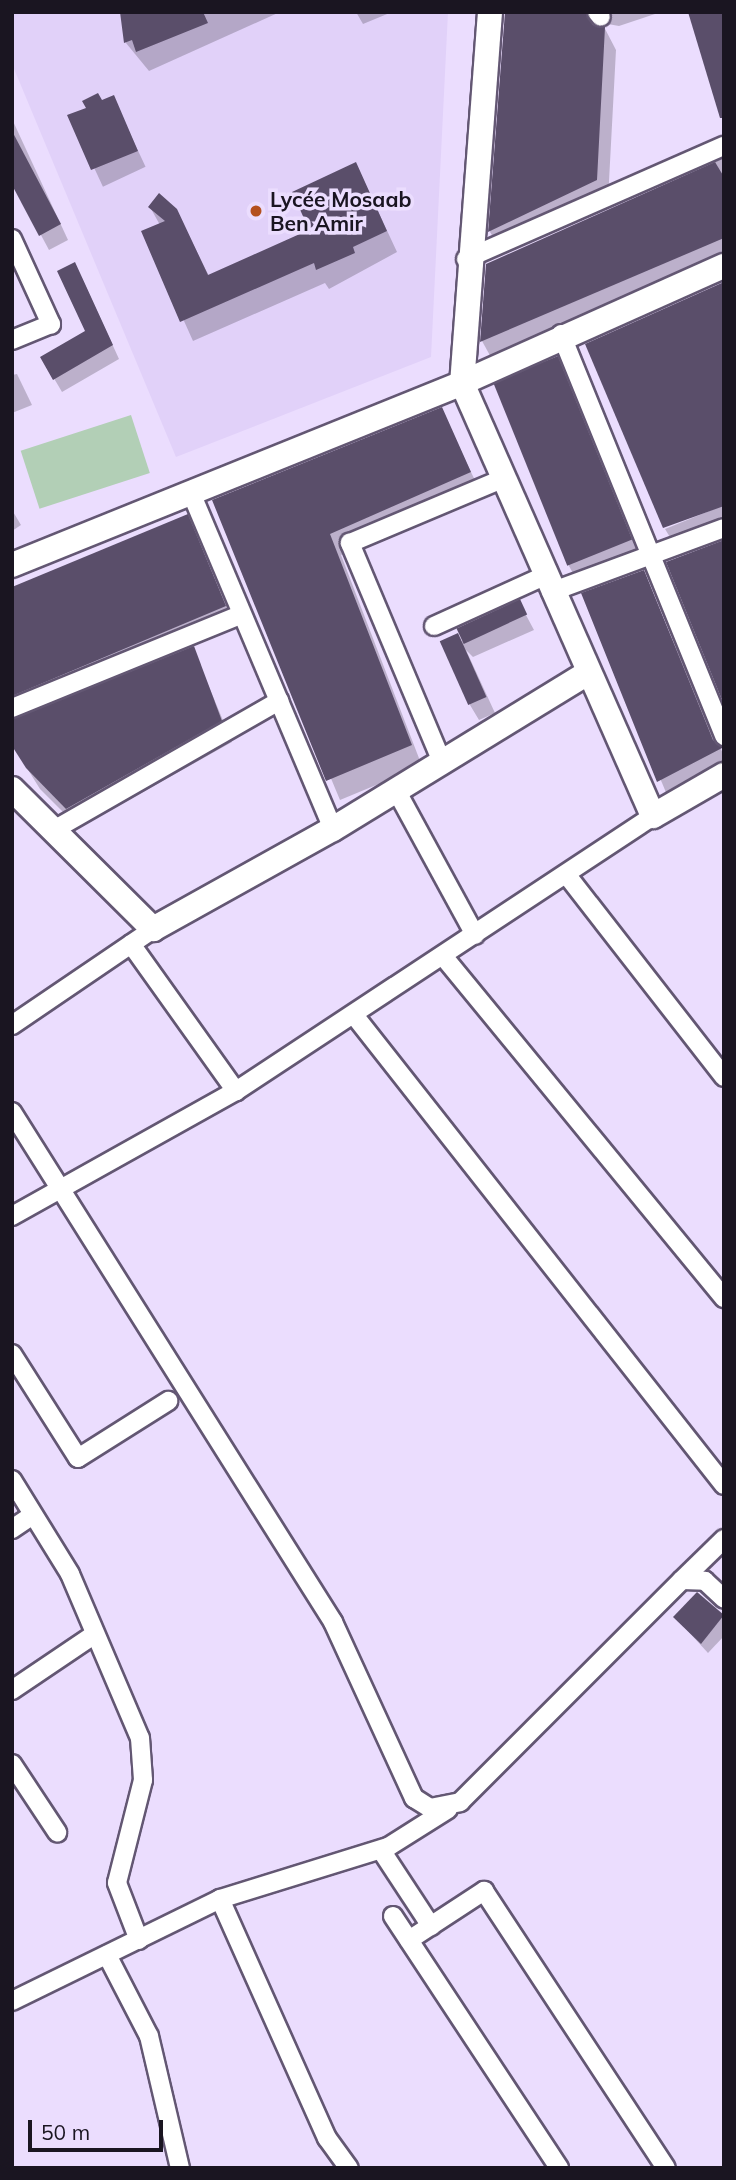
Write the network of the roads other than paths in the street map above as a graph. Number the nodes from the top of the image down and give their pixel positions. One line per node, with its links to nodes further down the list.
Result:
1 (490, 12): 4 (street)
2 (722, 150): 4 (street)
3 (12, 239): 6 (street)
4 (467, 259): 8 (street)
5 (724, 266): 7 (street)
6 (15, 333)
7 (561, 334): 8 (street); 12 (street)
8 (461, 383): 9 (street); 10 (street)
9 (502, 479): 14 (street); 21 (street)
10 (192, 495): 13 (street); 15 (street)
11 (724, 528): 12 (street)
12 (653, 556): 14 (street); 20 (street)
13 (12, 565)
14 (547, 584): 16 (street); 17 (street)
15 (242, 614): 18 (street); 19 (street)
16 (435, 626)
17 (588, 673): 21 (street); 25 (street)
18 (279, 701): 26 (street); 27 (street)
19 (12, 708)
20 (722, 725)
21 (442, 762): 23 (street)
22 (724, 775): 25 (street)
23 (396, 790): 26 (street); 30 (street)
24 (16, 802): 27 (street)
25 (653, 816): 28 (street)
26 (333, 829): 29 (street)
27 (51, 831): 29 (street)
28 (566, 874): 30 (street); 35 (street)
29 (153, 929): 31 (street)
30 (475, 934): 32 (street)
31 (131, 944): 34 (street); 36 (street)
32 (443, 956): 33 (street); 40 (street)
33 (354, 1015): 36 (street); 44 (street)
34 (12, 1025)
35 (723, 1074)
36 (236, 1090): 38 (street)
37 (12, 1112): 38 (street)
38 (62, 1189): 39 (street); 53 (street)
39 (12, 1216)
40 (724, 1298)
41 (12, 1354): 42 (street)
42 (168, 1401)
43 (12, 1480): 45 (street)
44 (724, 1485)
45 (33, 1515): 46 (street); 50 (street)
46 (12, 1529)
47 (724, 1539): 48 (street)
48 (682, 1580): 49 (street); 53 (street)
49 (724, 1599)
50 (92, 1636): 51 (street); 59 (street)
51 (12, 1690)
52 (12, 1764): 54 (street)
53 (448, 1809): 55 (street)
54 (57, 1832)
55 (381, 1850): 56 (street); 58 (street)
56 (220, 1899): 59 (street); 64 (street)
57 (393, 1916): 60 (street)
58 (431, 1926): 60 (street); 66 (street)
59 (139, 1940): 61 (street)
60 (409, 1940): 65 (street)
61 (107, 1955): 62 (street); 63 (street)
62 (12, 2001)
63 (180, 2168)
64 (349, 2168)
65 (559, 2168)
66 (666, 2168)

